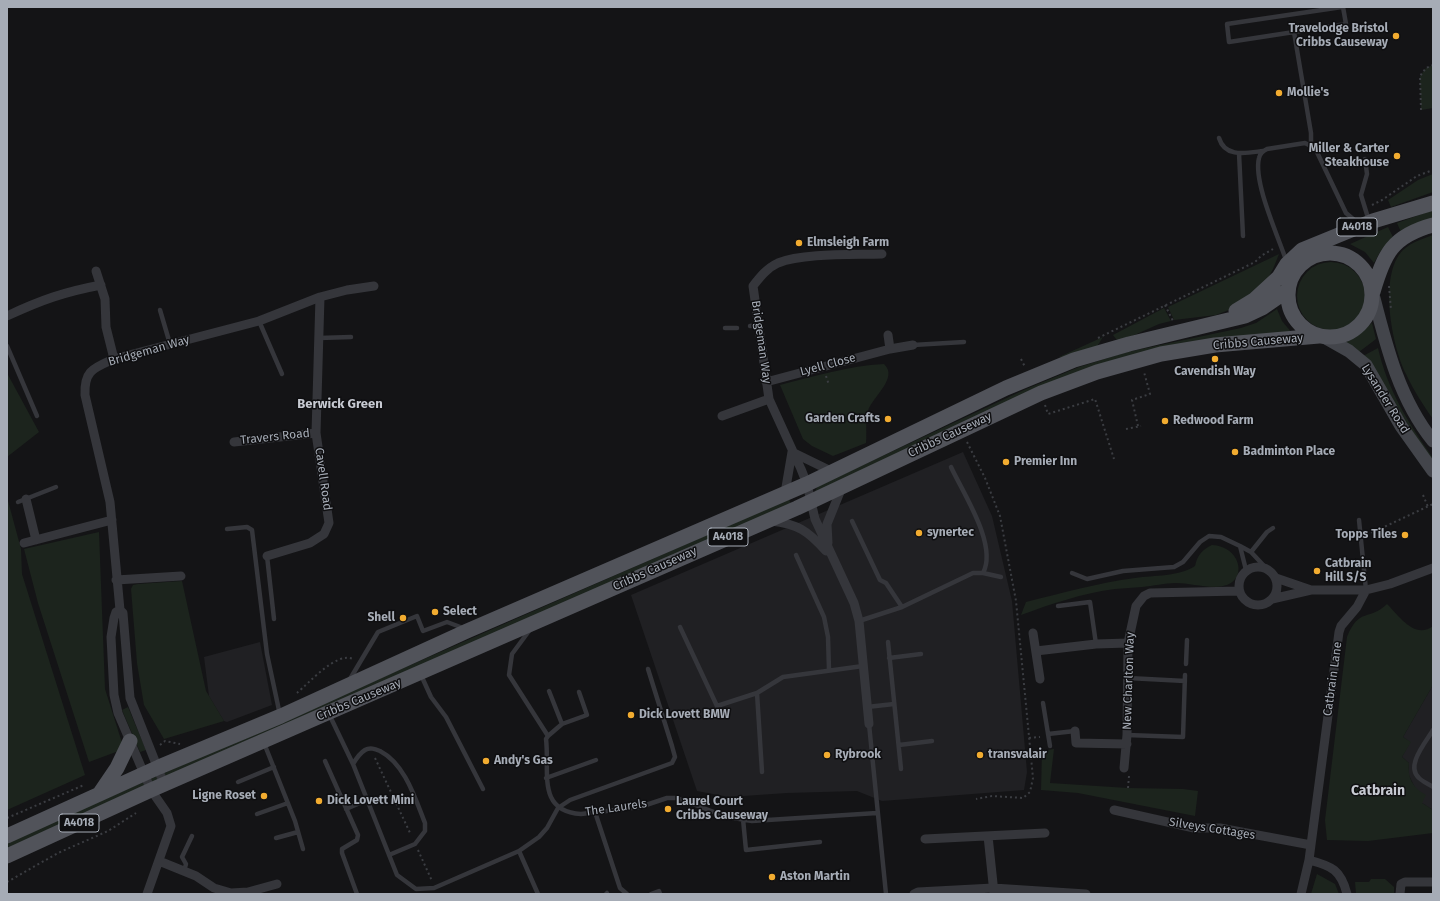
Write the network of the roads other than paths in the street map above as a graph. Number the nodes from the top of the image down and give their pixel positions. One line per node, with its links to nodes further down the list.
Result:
1 (1342, 7): 2 (lane); 2 (lane)
2 (1294, 32): 4 (lane)
3 (1219, 138): 6 (lane)
4 (1311, 145): 5 (lane); 9 (lane)
5 (1263, 152): 6 (lane); 13 (lane)
6 (1239, 154): 11 (lane)
7 (1365, 159): 9 (lane)
8 (1433, 203): 9 (main road, A4018)
9 (1365, 224): 13 (main road, A4018)
10 (1433, 225): 18 (main road, A4018)
11 (1243, 236)
12 (882, 254): 37 (street, Bridgeman Way)
13 (1287, 264): 17 (main road); 23 (main road, A4018)
14 (96, 271): 15 (street)
15 (101, 285): 21 (street); 35 (street)
16 (374, 286): 19 (street, Bridgeman Way)
17 (1289, 286): 18 (main road, A4018); 23 (main road, Cribbs Causeway / A4018); 28 (main road)
18 (1373, 295): 28 (main road, A4018); 41 (street, Lysander Road)
19 (320, 297): 22 (street, Bridgeman Way); 29 (street, Cavell Road)
20 (160, 310): 31 (lane)
21 (7, 316)
22 (259, 321): 31 (street, Bridgeman Way); 36 (lane)
23 (1220, 321): 48 (main road, Cribbs Causeway / A4018)
24 (725, 328): 25 (lane)
25 (737, 328)
26 (888, 335): 34 (street)
27 (351, 336): 29 (lane)
28 (1322, 337): 49 (street, Lysander Road); 51 (main road, Cribbs Causeway / A4018)
29 (319, 338): 42 (street, Cavell Road)
30 (964, 342): 32 (lane, Lyell Close)
31 (170, 344): 35 (street, Bridgeman Way)
32 (913, 345): 34 (street, Lyell Close)
33 (7, 346): 39 (lane)
34 (890, 349): 37 (street, Lyell Close)
35 (114, 359): 56 (street, Bridgeman Way)
36 (282, 374)
37 (766, 382): 38 (street, Bridgeman Way)
38 (769, 399): 40 (street, Bridgeman Way); 46 (street, Bridgeman Way)
39 (37, 416)
40 (722, 416)
41 (1420, 425): 43 (street, Lysander Road); 45 (street)
42 (316, 433): 44 (street, Travers Road); 67 (street, Cavell Road)
43 (1433, 441)
44 (234, 442)
45 (1433, 448)
46 (792, 452): 48 (street); 50 (street, Bridgeman Way); 53 (street)
47 (951, 467): 72 (lane)
48 (831, 471): 50 (main road, Cribbs Causeway / A4018)
49 (1433, 471)
50 (807, 484): 53 (main road, Cribbs Causeway / A4018); 55 (street, Bridgeman Way)
51 (843, 486): 55 (main road, Cribbs Causeway / A4018); 68 (street)
52 (56, 487): 54 (lane)
53 (785, 493): 89 (main road, Cribbs Causeway / A4018)
54 (22, 500): 62 (street)
55 (811, 501): 57 (main road, Cribbs Causeway / A4018); 68 (street)
56 (112, 520): 62 (street); 77 (street, Bridgeman Way)
57 (767, 520): 68 (street); 87 (main road, Cribbs Causeway / A4018)
58 (1359, 520): 79 (lane)
59 (852, 521): 83 (lane)
60 (1273, 528): 65 (lane)
61 (226, 529): 113 (lane)
62 (36, 540): 63 (street)
63 (24, 543)
64 (1240, 546): 65 (lane); 71 (lane); 73 (lane)
65 (1251, 552): 69 (lane)
66 (796, 555): 101 (lane)
67 (267, 556): 85 (lane, Cavell Road)
68 (832, 558): 86 (street)
69 (1266, 568): 71 (street); 76 (street)
70 (1433, 568): 79 (street)
71 (1246, 570): 80 (street)
72 (983, 573): 75 (lane); 83 (lane)
73 (1072, 574)
74 (181, 576): 77 (street)
75 (1001, 577)
76 (1276, 578): 78 (street); 81 (street)
77 (116, 580): 84 (street, Bridgeman Way)
78 (1311, 590): 79 (street); 81 (street)
79 (1366, 590): 159 (street, Catbrain Lane)
80 (1239, 591): 81 (street); 93 (street, New Charlton Way)
81 (1272, 599)
82 (1058, 606): 94 (lane)
83 (902, 607): 86 (lane)
84 (120, 610): 121 (street); 130 (street, Bridgeman Way)
85 (274, 619)
86 (859, 621): 99 (street)
87 (534, 623): 102 (main road, Cribbs Causeway / A4018); 119 (lane)
88 (680, 627): 108 (lane)
89 (467, 631): 105 (main road, Cribbs Causeway / A4018); 105 (lane)
90 (1033, 634): 95 (street)
91 (1187, 640): 98 (lane)
92 (888, 642): 97 (lane)
93 (1128, 643): 94 (street); 103 (street, New Charlton Way)
94 (1096, 644): 95 (street)
95 (1036, 651): 104 (street)
96 (921, 654): 97 (lane)
97 (889, 658): 110 (lane)
98 (1186, 664)
99 (863, 666): 101 (lane); 111 (street)
100 (648, 669): 144 (lane)
101 (828, 670): 108 (lane)
102 (420, 673): 112 (main road, Cribbs Causeway / A4018); 140 (lane)
103 (1128, 678): 118 (street, New Charlton Way); 118 (lane)
104 (1040, 679)
105 (345, 686): 113 (main road, Cribbs Causeway / A4018)
106 (549, 691): 114 (lane)
107 (579, 692): 114 (lane)
108 (757, 693): 134 (lane)
109 (1043, 703): 120 (lane)
110 (894, 704): 111 (lane); 125 (lane)
111 (867, 707): 115 (street)
112 (328, 713): 122 (main road, Cribbs Causeway / A4018); 129 (lane)
113 (281, 716): 130 (main road, Cribbs Causeway / A4018)
114 (562, 724): 119 (lane)
115 (868, 724): 148 (lane)
116 (1075, 730): 120 (lane); 124 (street, New Charlton Way)
117 (1433, 730): 139 (lane)
118 (1128, 734): 124 (street, New Charlton Way)
119 (548, 736): 136 (lane)
120 (1048, 736): 126 (lane)
121 (130, 741): 135 (street); 141 (main road)
122 (264, 741): 131 (lane); 138 (main road, Cribbs Causeway / A4018)
123 (932, 741): 125 (lane)
124 (1126, 744): 132 (street, New Charlton Way)
125 (898, 745): 133 (lane)
126 (1050, 746)
127 (596, 760): 136 (lane)
128 (325, 761): 145 (lane)
129 (353, 764): 142 (lane); 162 (lane)
130 (159, 767): 135 (main road, Cribbs Causeway / A4018); 138 (street, Bridgeman Way)
131 (274, 767): 137 (lane); 143 (lane)
132 (1124, 768)
133 (901, 769)
134 (762, 772)
135 (144, 774): 138 (street); 141 (main road, Cribbs Causeway / A4018)
136 (546, 778): 144 (lane)
137 (238, 782)
138 (158, 787): 163 (main road, Cribbs Causeway / A4018); 164 (street)
139 (1433, 787)
140 (483, 789)
141 (99, 794): 153 (main road, Cribbs Causeway / A4018)
142 (367, 800): 145 (lane); 162 (lane)
143 (288, 803): 149 (lane); 151 (lane)
144 (558, 808): 147 (lane, The Laurels); 161 (lane)
145 (346, 809): 173 (lane)
146 (1114, 810): 159 (street, Silveys Cottages)
147 (595, 812): 150 (lane, The Laurels); 175 (lane)
148 (877, 813): 150 (lane, The Laurels); 178 (lane)
149 (257, 814)
150 (743, 819): 158 (lane)
151 (298, 832): 156 (lane); 160 (lane)
152 (1045, 833): 155 (street)
153 (7, 836)
154 (192, 836): 166 (lane)
155 (988, 836): 157 (street); 170 (street)
156 (276, 838)
157 (925, 840)
158 (820, 842)
159 (1311, 845): 165 (street, Catbrain Lane)
160 (302, 849)
161 (519, 851): 171 (lane); 174 (lane)
162 (389, 855): 171 (lane)
163 (7, 856)
164 (159, 860): 166 (street); 172 (street)
165 (1310, 860): 181 (street, Catbrain Lane); 182 (street)
166 (184, 871): 169 (street)
167 (1433, 882): 183 (street)
168 (277, 884): 169 (street)
169 (264, 891)
170 (994, 891): 179 (street); 180 (street)
171 (415, 892)
172 (147, 894)
173 (356, 894)
174 (538, 894)
175 (627, 894)
176 (650, 894): 177 (lane)
177 (660, 894)
178 (886, 894)
179 (914, 894)
180 (1086, 894)
181 (1301, 894)
182 (1346, 894)
183 (1400, 894)

